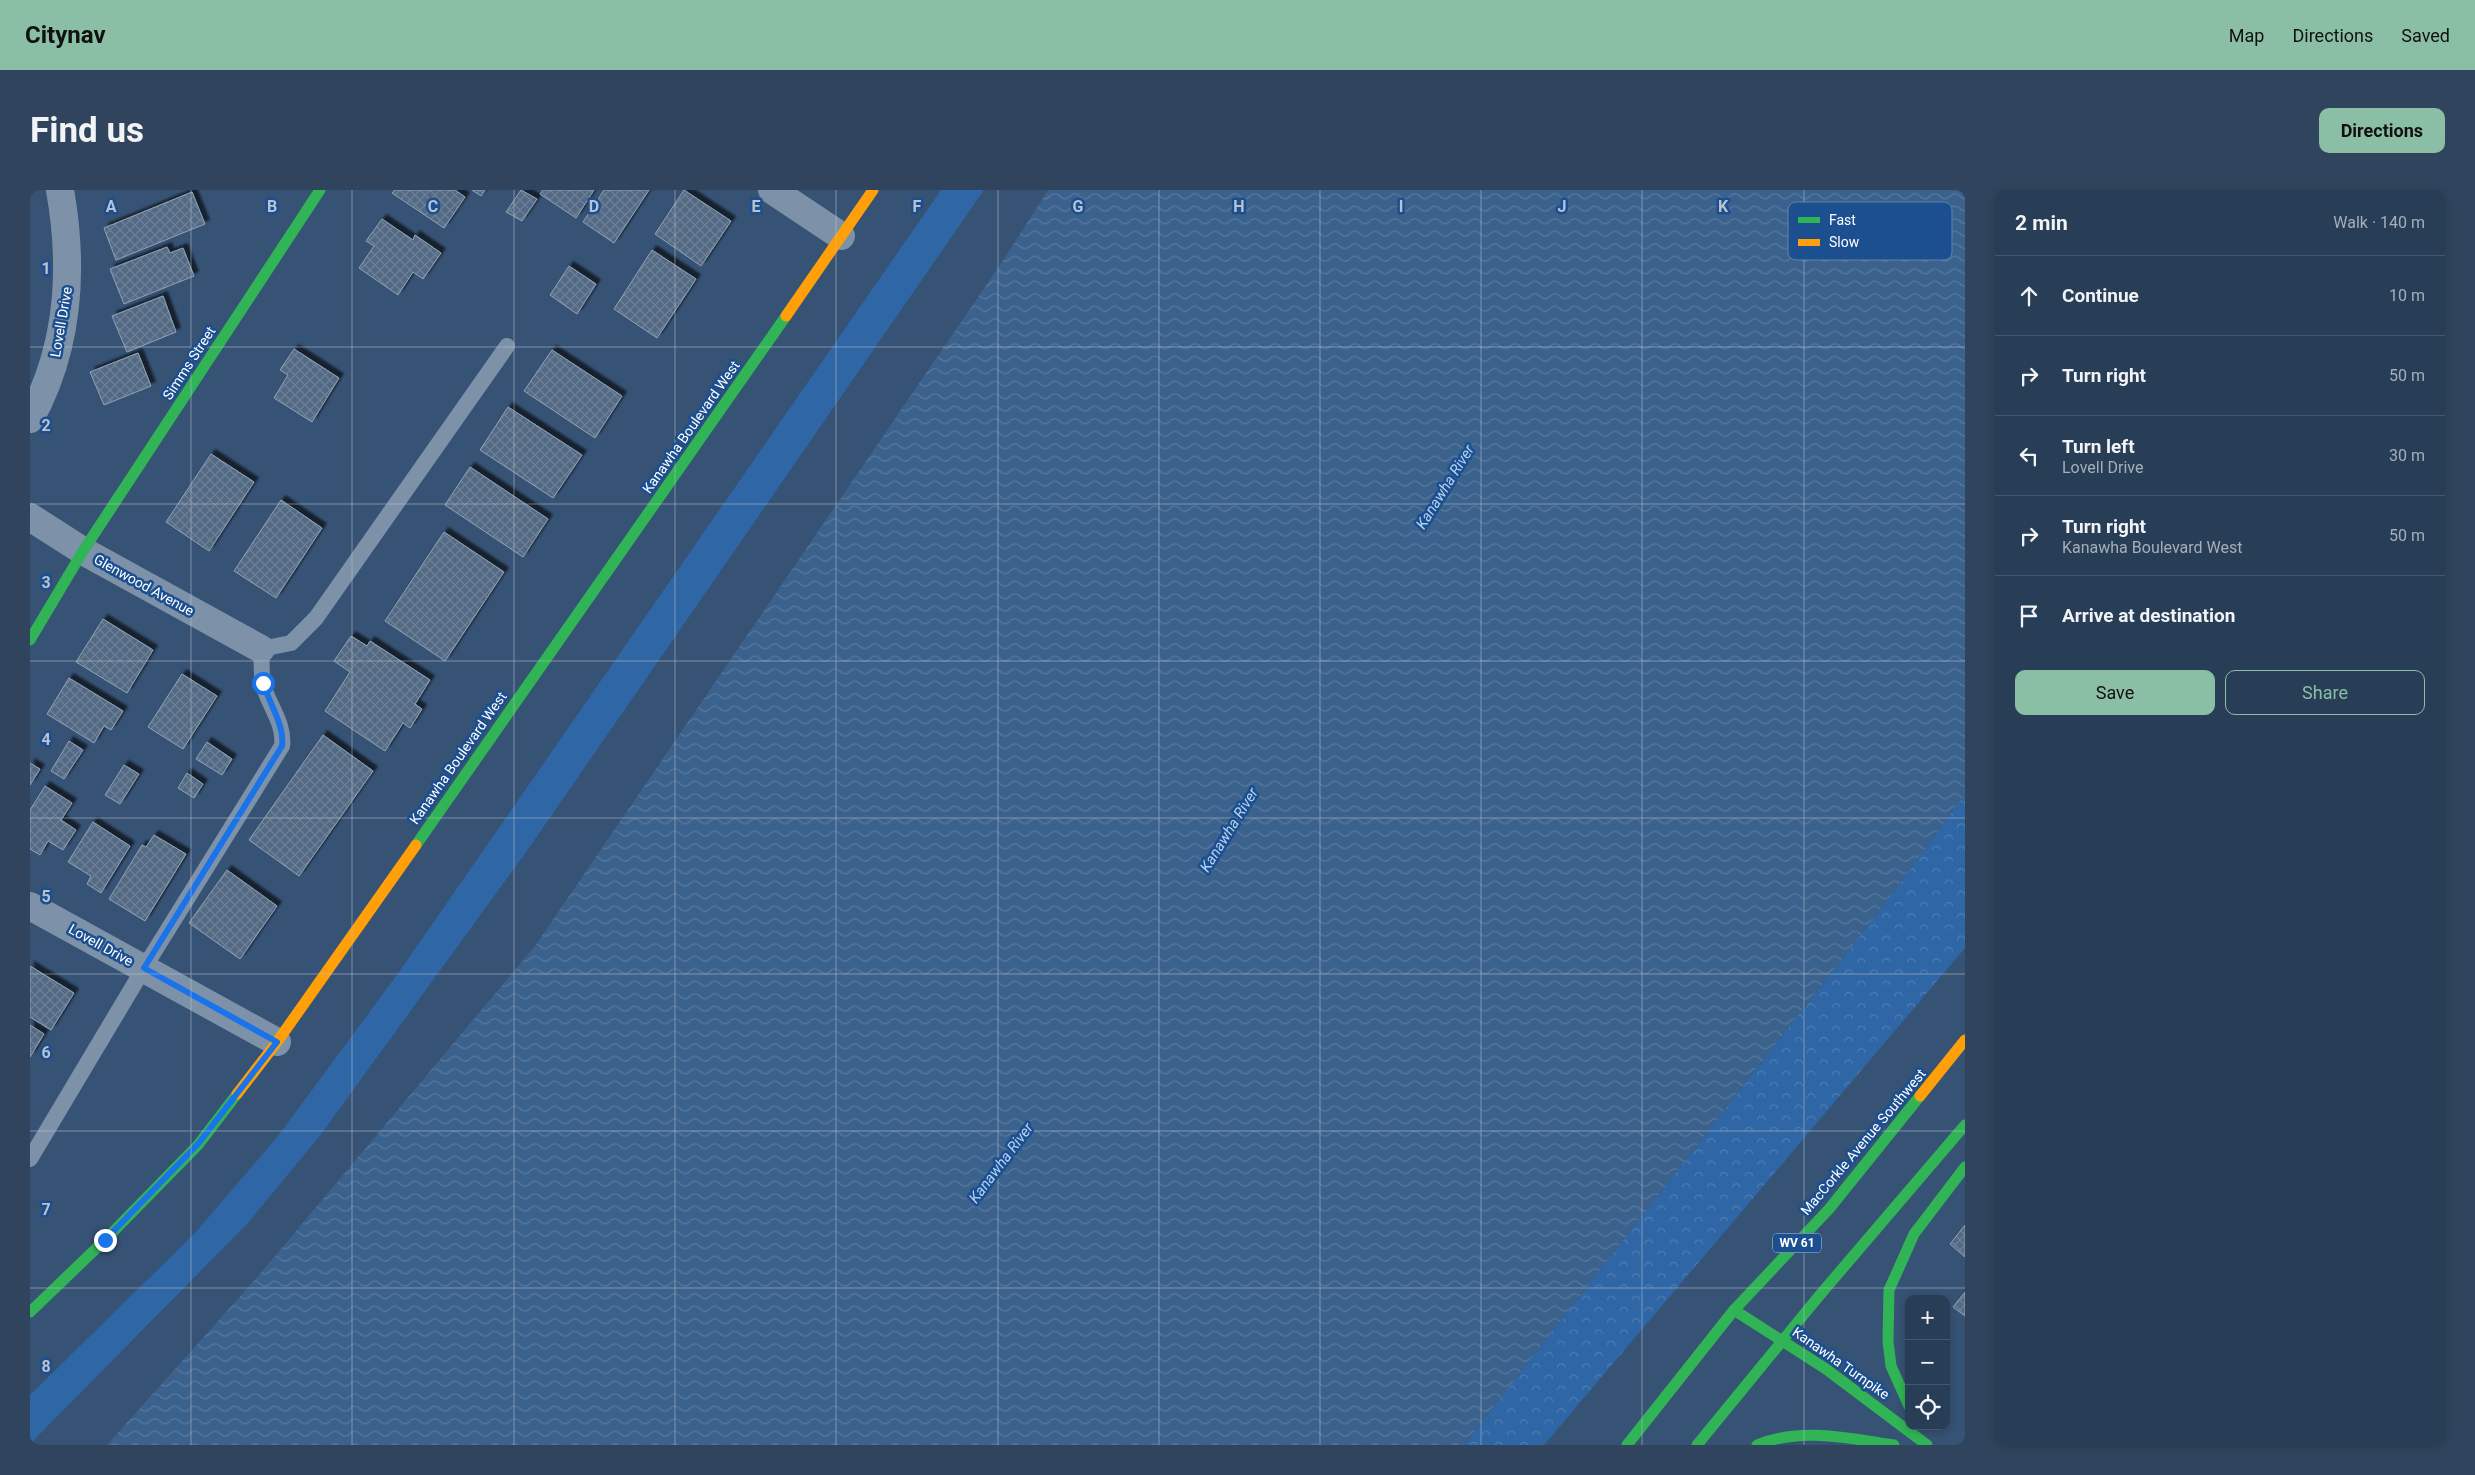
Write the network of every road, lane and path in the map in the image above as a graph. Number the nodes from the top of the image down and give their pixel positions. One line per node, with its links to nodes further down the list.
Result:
1 (60, 190): 7 (street, Lovell Drive)
2 (320, 190): 9 (main road, Simms Street)
3 (772, 190): 5 (street)
4 (873, 190): 5 (main road, Kanawha Boulevard West)
5 (841, 236): 15 (main road, Kanawha Boulevard West)
6 (507, 346): 11 (lane)
7 (30, 419)
8 (30, 517): 9 (street, Glenwood Avenue)
9 (84, 551): 10 (main road); 11 (street, Glenwood Avenue)
10 (30, 640)
11 (261, 649): 13 (lane)
12 (30, 906): 13 (street, Lovell Drive)
13 (144, 968): 15 (street, Lovell Drive); 17 (lane)
14 (1965, 1040): 19 (main road, MacCorkle Avenue Southwest / WV 61)
15 (277, 1042): 20 (main road, Kanawha Boulevard West)
16 (1965, 1125): 21 (main road)
17 (30, 1159)
18 (1965, 1167): 22 (main road)
19 (1734, 1310): 21 (main road, Kanawha Turnpike); 24 (main road, MacCorkle Avenue Southwest / WV 61)
20 (30, 1312)
21 (1784, 1341): 25 (main road); 28 (main road, Kanawha Turnpike)
22 (1905, 1397)
23 (1923, 1430): 29 (main road)
24 (1627, 1445)
25 (1697, 1445)
26 (1757, 1445): 27 (main road)
27 (1894, 1445)
28 (1927, 1445)
29 (1932, 1445)

